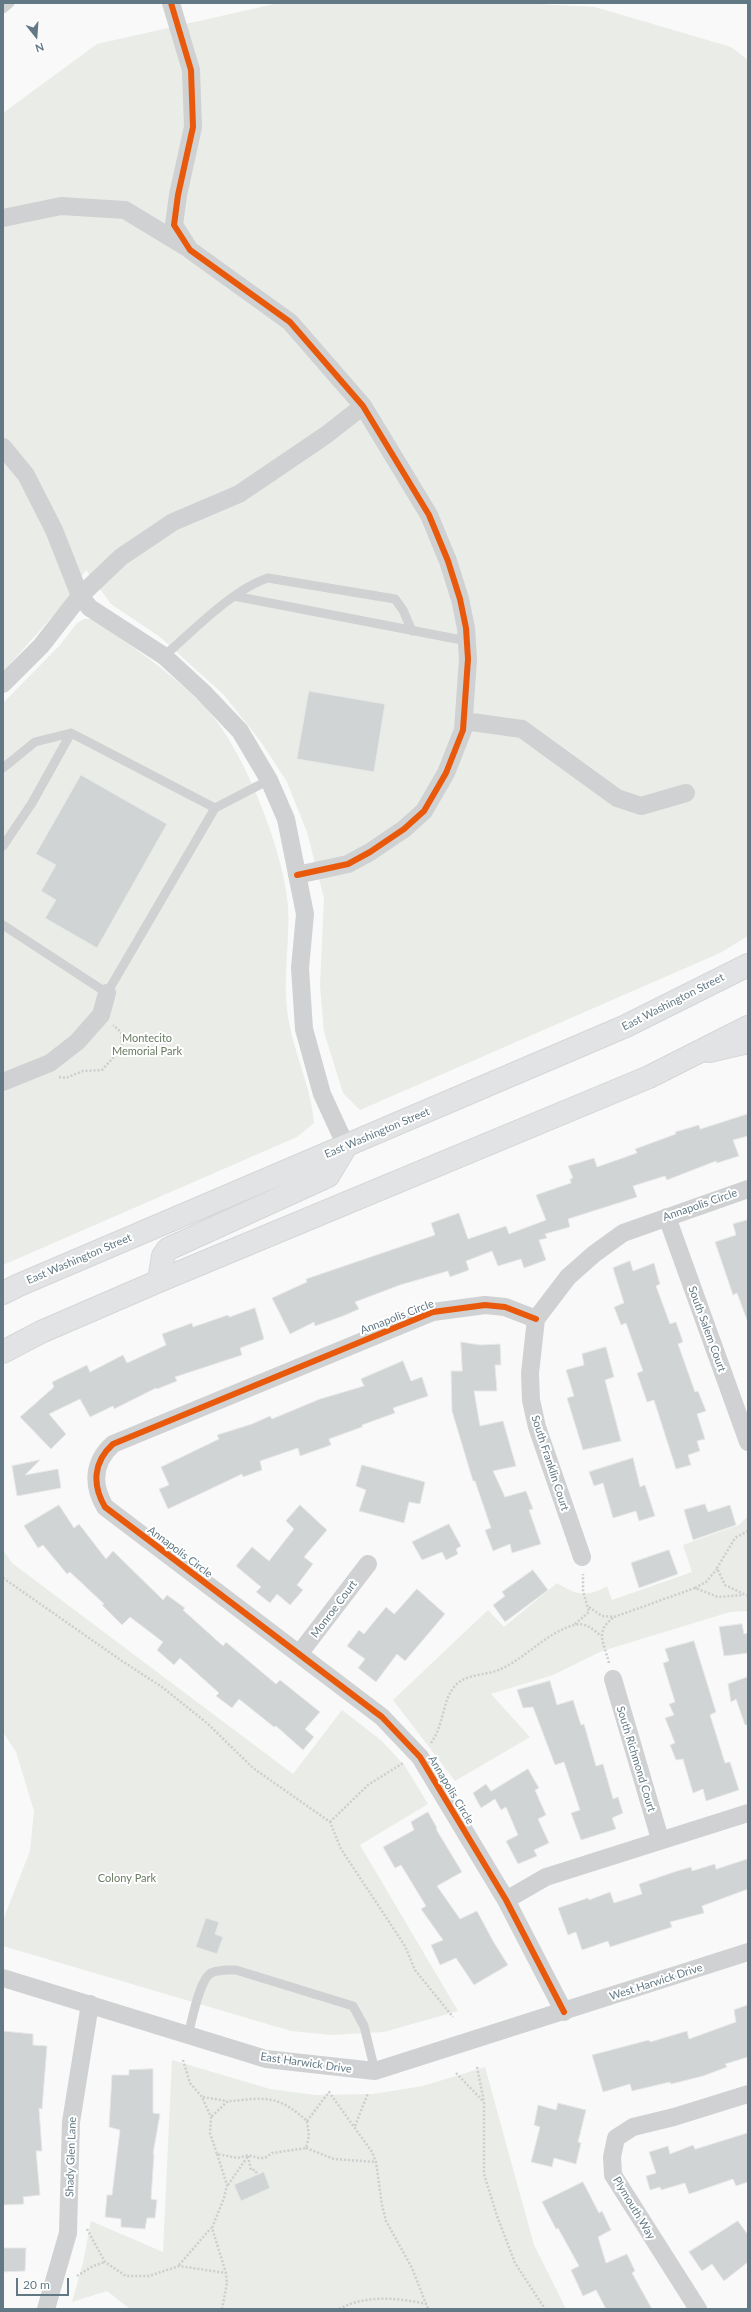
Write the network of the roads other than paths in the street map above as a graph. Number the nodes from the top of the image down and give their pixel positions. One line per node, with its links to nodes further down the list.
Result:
1 (10, 3): 3 (lane)
2 (171, 3): 5 (street)
3 (3, 9)
4 (3, 218): 5 (street)
5 (190, 250): 6 (street)
6 (363, 406): 8 (street); 11 (street)
7 (3, 447): 8 (street)
8 (80, 596): 12 (street); 13 (street)
9 (234, 596): 10 (lane); 10 (lane); 12 (lane)
10 (412, 631): 11 (lane)
11 (467, 641): 14 (street)
12 (164, 656): 17 (street)
13 (3, 684)
14 (464, 721): 18 (street); 21 (street)
15 (71, 732): 16 (lane); 19 (lane); 20 (lane)
16 (3, 768)
17 (269, 780): 19 (lane); 21 (street)
18 (686, 793)
19 (215, 808): 24 (lane)
20 (3, 846)
21 (297, 875): 29 (street)
22 (3, 925): 24 (lane)
23 (748, 965): 29 (main road, East Washington Street)
24 (107, 993): 28 (street)
25 (748, 1027): 27 (main road)
26 (748, 1042): 27 (main road)
27 (696, 1055): 32 (main road)
28 (3, 1082)
29 (346, 1146): 32 (main road); 33 (main road, East Washington Street)
30 (748, 1189): 31 (street, Annapolis Circle)
31 (666, 1217): 34 (street, Annapolis Circle); 36 (street, South Salem Court)
32 (159, 1281): 35 (main road)
33 (3, 1293)
34 (536, 1319): 37 (street, South Franklin Court); 39 (street, Annapolis Circle)
35 (3, 1352)
36 (748, 1442)
37 (582, 1557)
38 (368, 1564): 39 (street, Monroe Court)
39 (299, 1654): 43 (street, Annapolis Circle)
40 (613, 1679): 42 (street, South Richmond Court)
41 (748, 1813): 42 (street)
42 (660, 1839): 43 (street)
43 (506, 1900): 47 (street, Annapolis Circle)
44 (748, 1952): 47 (street, West Harwick Drive)
45 (3, 1978): 46 (street, East Harwick Drive)
46 (90, 2004): 48 (street, East Harwick Drive); 51 (street, Shady Glen Lane)
47 (564, 2012): 49 (street, East Harwick Drive)
48 (188, 2035): 49 (street, East Harwick Drive); 49 (lane)
49 (375, 2071)
50 (748, 2094): 52 (street, Plymouth Way)
51 (46, 2309)
52 (698, 2309)

